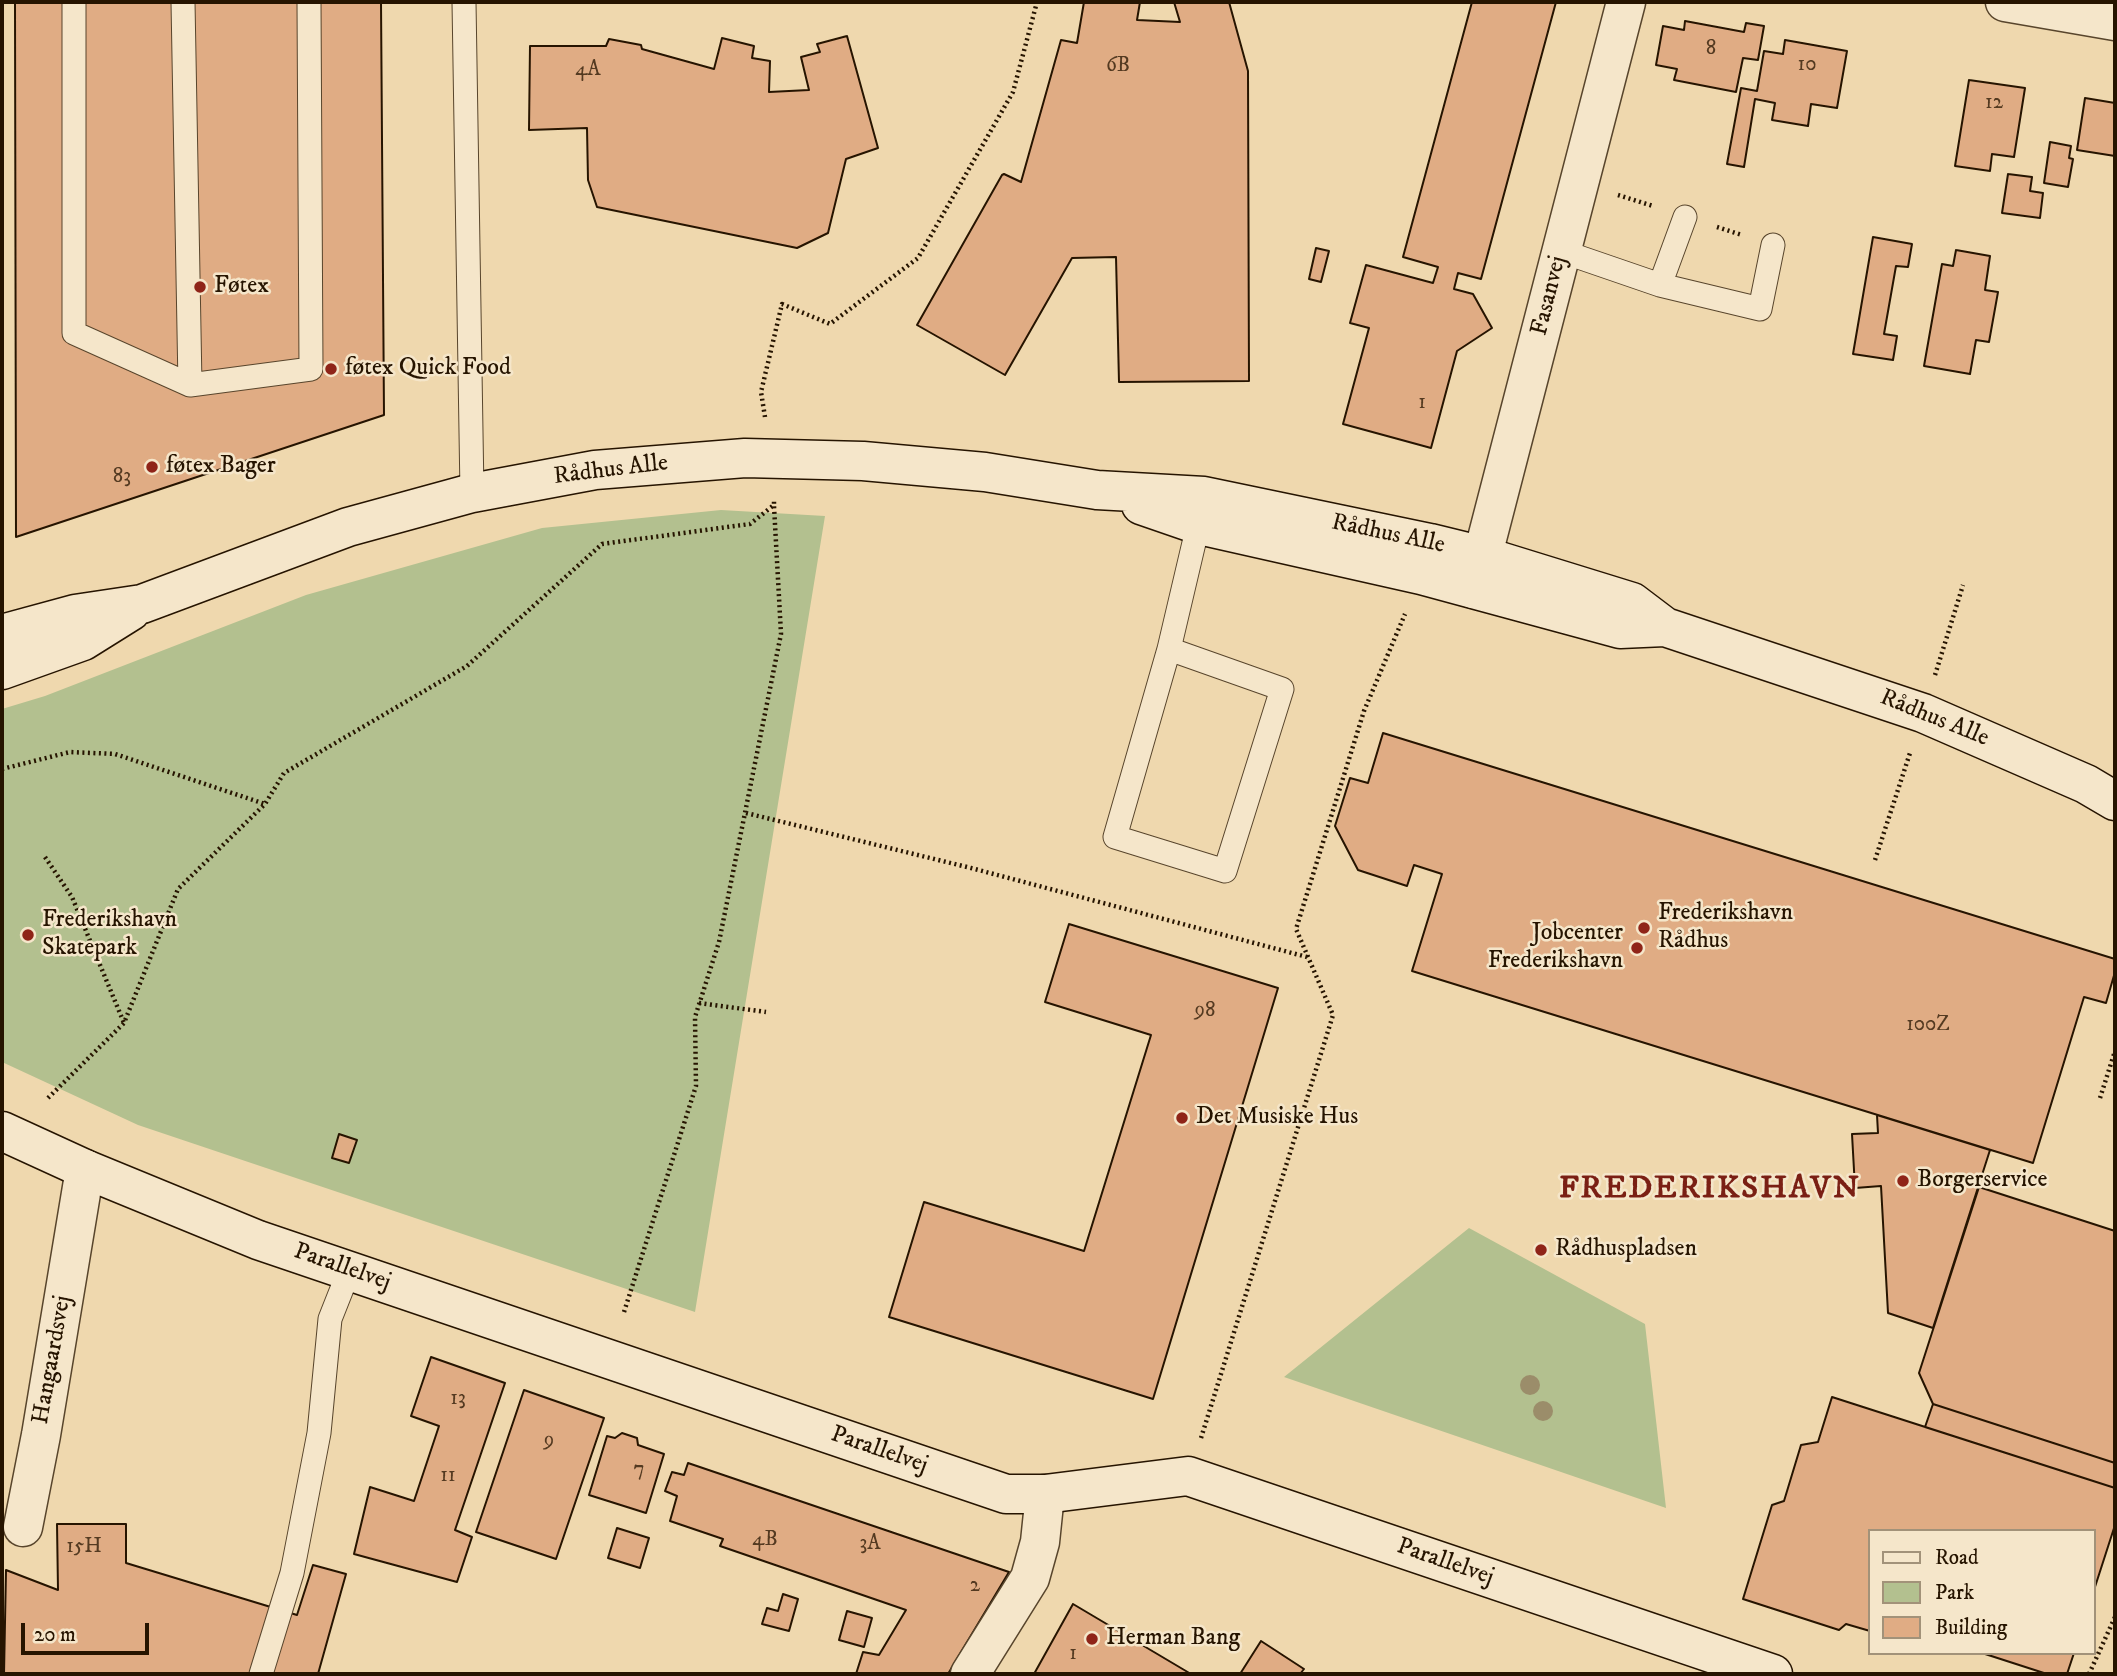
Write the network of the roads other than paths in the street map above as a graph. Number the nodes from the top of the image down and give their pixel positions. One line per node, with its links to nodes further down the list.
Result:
1 (74, 2): 12 (lane)
2 (183, 2): 12 (lane)
3 (309, 2): 12 (lane)
4 (464, 2): 13 (lane)
5 (1626, 2): 10 (street, Fasanvej)
6 (2005, 2): 7 (street)
7 (2115, 21)
8 (1685, 217): 11 (lane)
9 (1773, 245): 11 (lane)
10 (1562, 251): 11 (lane); 15 (street, Fasanvej)
11 (1660, 285)
12 (190, 385)
13 (472, 493): 14 (street, Rådhus Alle); 16 (street, Rådhus Alle)
14 (1201, 511): 15 (street, Rådhus Alle); 15 (street, Rådhus Alle); 18 (lane)
15 (1478, 573): 20 (street, Rådhus Alle)
16 (142, 604): 17 (street, Rådhus Alle); 19 (street, Rådhus Alle)
17 (2, 634)
18 (1169, 649): 18 (lane)
19 (2, 670)
20 (2115, 801)
21 (2, 1131): 22 (street, Parallelvej)
22 (85, 1169): 23 (street, Parallelvej); 25 (street, Hangaardsvej)
23 (349, 1270): 24 (street, Parallelvej); 26 (lane)
24 (1045, 1494): 27 (street); 28 (street, Parallelvej)
25 (12, 1533)
26 (261, 1674)
27 (971, 1674)
28 (1773, 1674)

